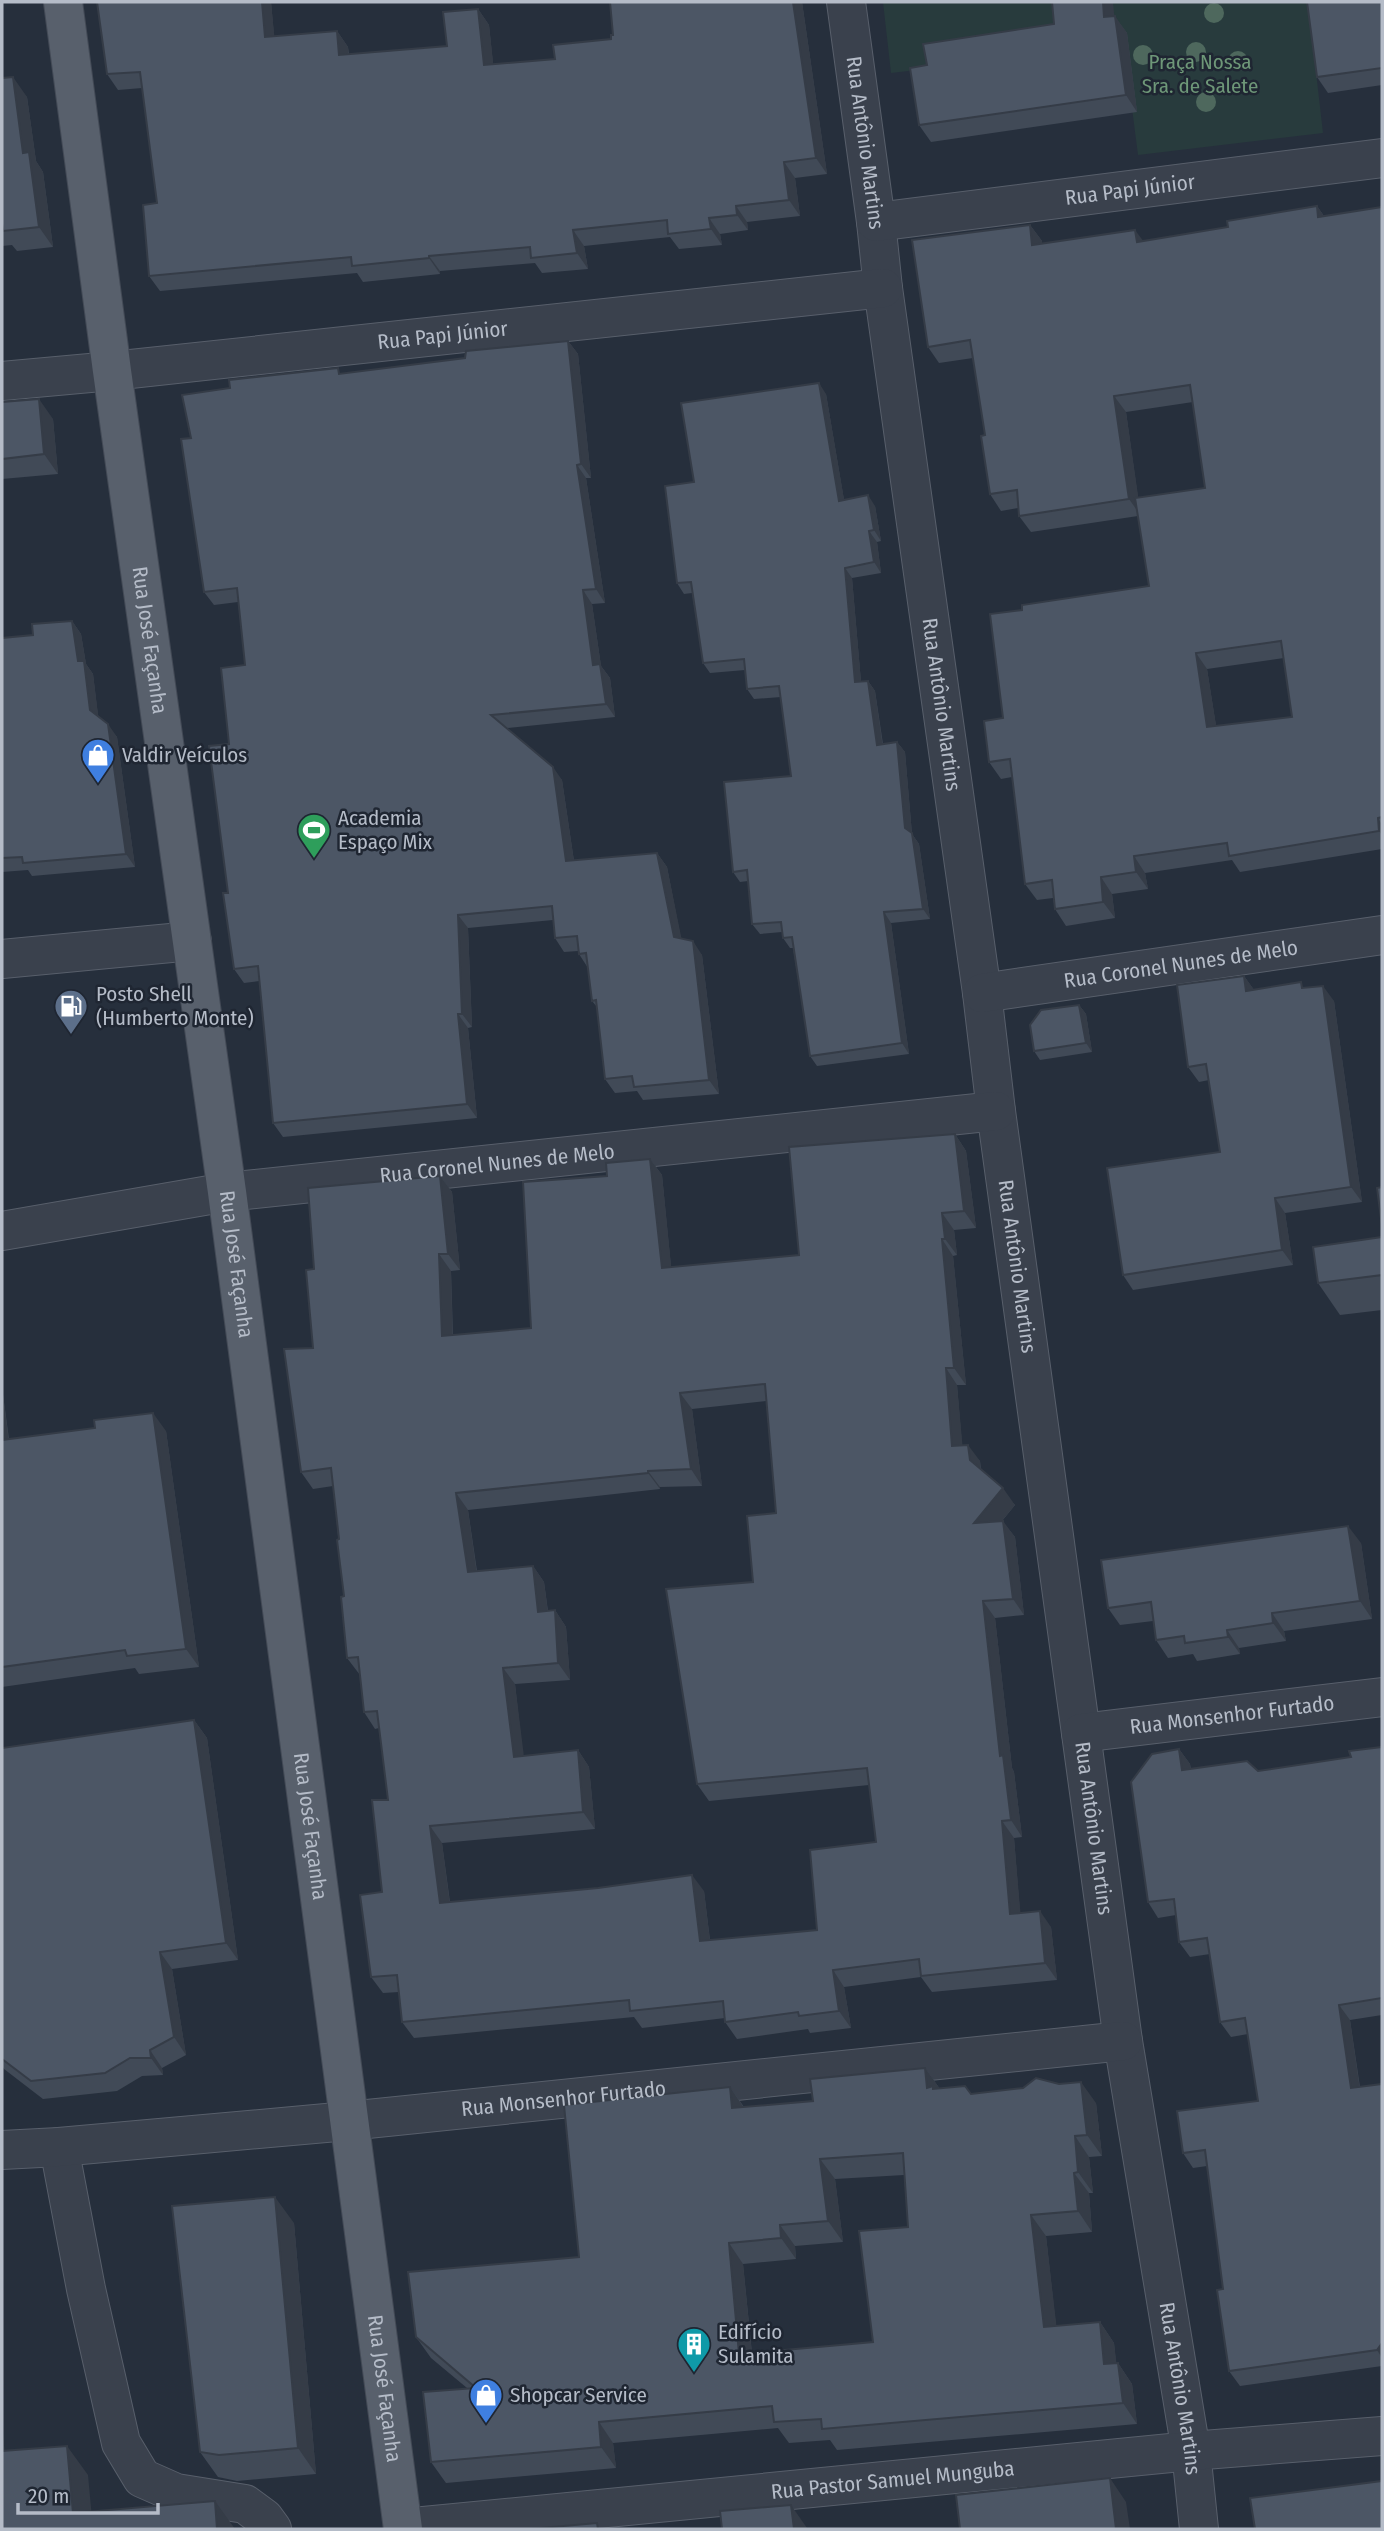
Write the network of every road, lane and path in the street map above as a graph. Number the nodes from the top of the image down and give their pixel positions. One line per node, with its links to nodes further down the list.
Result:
1 (63, 2): 6 (main road, Rua José Façanha)
2 (846, 2): 4 (street, Rua Antônio Martins)
3 (1382, 158): 4 (street, Rua Papi Júnior)
4 (876, 222): 5 (street, Rua Antônio Martins)
5 (883, 288): 6 (street, Rua Papi Júnior); 11 (street, Rua Antônio Martins)
6 (112, 372): 7 (street, Rua Papi Júnior); 9 (main road, Rua José Façanha)
7 (2, 381)
8 (1382, 937): 11 (street, Rua Coronel Nunes de Melo)
9 (192, 941): 10 (street); 13 (main road, Rua José Façanha)
10 (2, 959)
11 (982, 993): 12 (street, Rua Antônio Martins)
12 (996, 1111): 13 (street, Rua Coronel Nunes de Melo); 16 (street, Rua Antônio Martins)
13 (227, 1192): 14 (street, Rua Coronel Nunes de Melo); 18 (main road, Rua José Façanha)
14 (2, 1231)
15 (1382, 1697): 16 (street, Rua Monsenhor Furtado)
16 (1081, 1733): 17 (street, Rua Antônio Martins)
17 (1123, 2041): 18 (street, Rua Monsenhor Furtado); 22 (street, Rua Antônio Martins)
18 (348, 2121): 19 (street, Rua Monsenhor Furtado); 24 (main road, Rua José Façanha)
19 (60, 2147): 20 (street, Rua Monsenhor Furtado); 23 (street)
20 (2, 2150)
21 (1382, 2436): 22 (street, Rua Pastor Samuel Munguba)
22 (1191, 2451): 24 (street, Rua Pastor Samuel Munguba); 25 (street, Rua Antônio Martins)
23 (272, 2529)
24 (403, 2529)
25 (1199, 2529)

